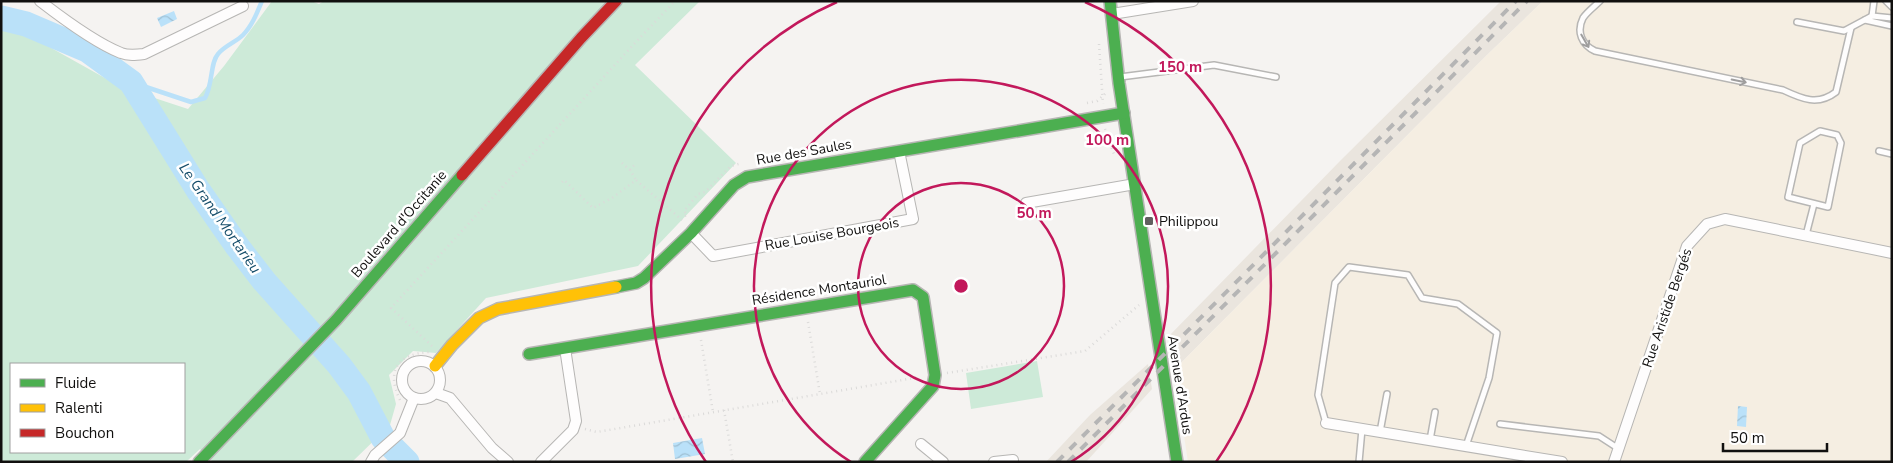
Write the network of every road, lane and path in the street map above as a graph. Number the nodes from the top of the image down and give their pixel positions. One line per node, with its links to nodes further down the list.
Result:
1 (40, 1): 9 (street)
2 (616, 1): 62 (street, Boulevard d'Occitanie)
3 (675, 1): 40 (path)
4 (1110, 1): 11 (street, Avenue d'Ardus)
5 (1193, 1): 11 (street)
6 (1600, 1): 17 (lane, one-way to 17)
7 (1874, 1): 12 (lane)
8 (1886, 1): 10 (lane)
9 (243, 6)
10 (1892, 7)
11 (1112, 14): 18 (street, Avenue d'Ardus)
12 (1872, 16): 13 (lane); 14 (lane)
13 (1892, 18)
14 (1865, 20): 16 (lane); 17 (lane)
15 (1797, 22): 17 (lane)
16 (1892, 26)
17 (1851, 28)
18 (1119, 77): 19 (lane); 20 (street, Avenue d'Ardus)
19 (1276, 77)
20 (1124, 113): 21 (street, Rue des Saules); 29 (street, Avenue d'Ardus)
21 (899, 151): 33 (street, Rue des Saules); 33 (street, Rue Louise Bourgeois)
22 (1879, 152): 23 (lane)
23 (1892, 154)
24 (636, 162): 26 (path)
25 (622, 163): 26 (path)
26 (630, 170): 27 (path)
27 (636, 180): 28 (path); 32 (path)
28 (562, 182)
29 (1135, 184): 30 (street); 36 (street, Avenue d'Ardus)
30 (1026, 203)
31 (1814, 204): 31 (lane); 34 (lane)
32 (682, 220)
33 (691, 233): 42 (street, Rue des Saules)
34 (1806, 235): 35 (street, Rue Aristide Bergés); 59 (street, Rue Aristide Bergés)
35 (1892, 253)
36 (1151, 296): 43 (path); 69 (street, Avenue d'Ardus)
37 (805, 308): 38 (street, Résidence Montauriol); 43 (street, Résidence Montauriol); 45 (path)
38 (699, 326): 39 (street, Résidence Montauriol); 49 (path)
39 (565, 348): 41 (street, Résidence Montauriol); 53 (street)
40 (435, 349)
41 (529, 354)
42 (435, 366): 44 (street); 47 (street)
43 (935, 375): 45 (path); 66 (street)
44 (436, 394): 47 (street); 63 (street)
45 (820, 394): 48 (path)
46 (1387, 394): 55 (lane)
47 (414, 398): 60 (street)
48 (724, 410): 49 (path); 65 (path)
49 (714, 412): 53 (path)
50 (1436, 412): 56 (lane)
51 (1326, 423): 54 (street); 58 (lane)
52 (1500, 424): 59 (lane)
53 (574, 426): 64 (street)
54 (1362, 429): 55 (street); 70 (lane)
55 (1380, 432): 56 (street)
56 (1430, 440): 58 (street)
57 (921, 444): 67 (street)
58 (1466, 446): 71 (street)
59 (1619, 449): 72 (street, Rue Aristide Bergés)
60 (373, 458)
61 (1013, 460): 68 (street)
62 (200, 462)
63 (508, 462)
64 (541, 462)
65 (732, 462)
66 (865, 462)
67 (943, 462)
68 (994, 462)
69 (1177, 462)
70 (1359, 462)
71 (1562, 462)
72 (1614, 462)

